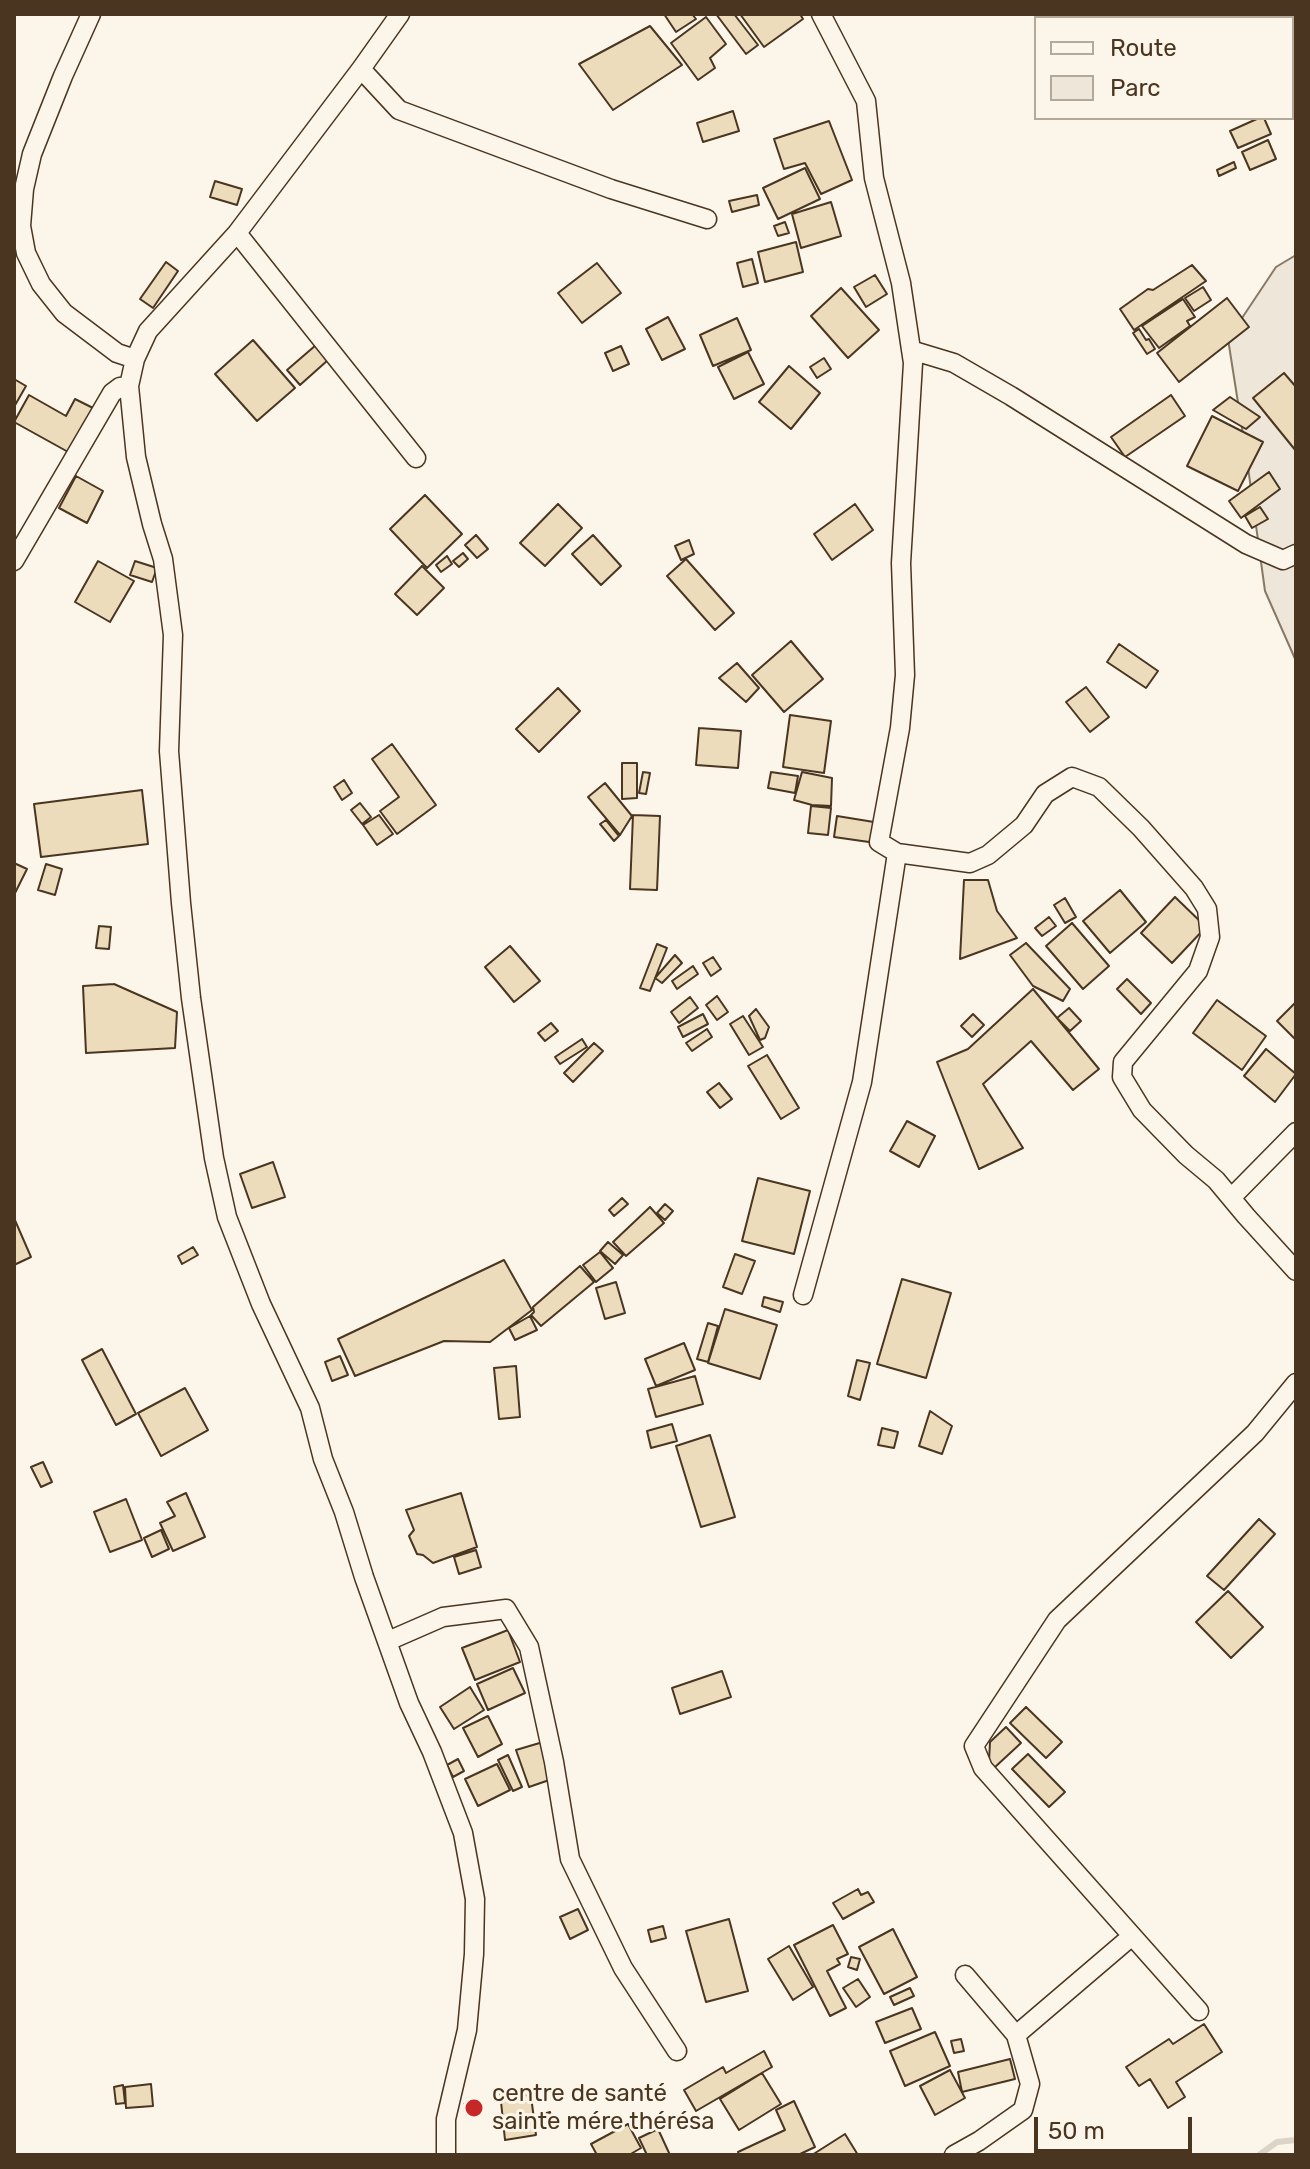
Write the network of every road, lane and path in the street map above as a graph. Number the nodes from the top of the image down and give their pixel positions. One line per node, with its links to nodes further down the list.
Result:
1 (91, 14): 7 (street)
2 (400, 14): 4 (street)
3 (821, 14): 8 (street)
4 (361, 69): 5 (street); 6 (street)
5 (707, 219)
6 (237, 233): 9 (street); 11 (street)
7 (19, 244): 9 (street)
8 (911, 350): 12 (street); 14 (street)
9 (135, 359): 10 (street)
10 (129, 386): 13 (street); 20 (street)
11 (416, 458)
12 (1296, 554)
13 (14, 561)
14 (897, 853): 16 (street); 18 (street)
15 (1296, 1132): 16 (street)
16 (1231, 1198): 17 (street)
17 (1296, 1271)
18 (803, 1295)
19 (1296, 1383): 21 (street)
20 (388, 1641): 25 (street); 26 (street)
21 (1132, 1936): 23 (street); 24 (street)
22 (965, 1975): 24 (street)
23 (1199, 2011)
24 (1016, 2035): 27 (street)
25 (677, 2051)
26 (446, 2155)
27 (954, 2155)

